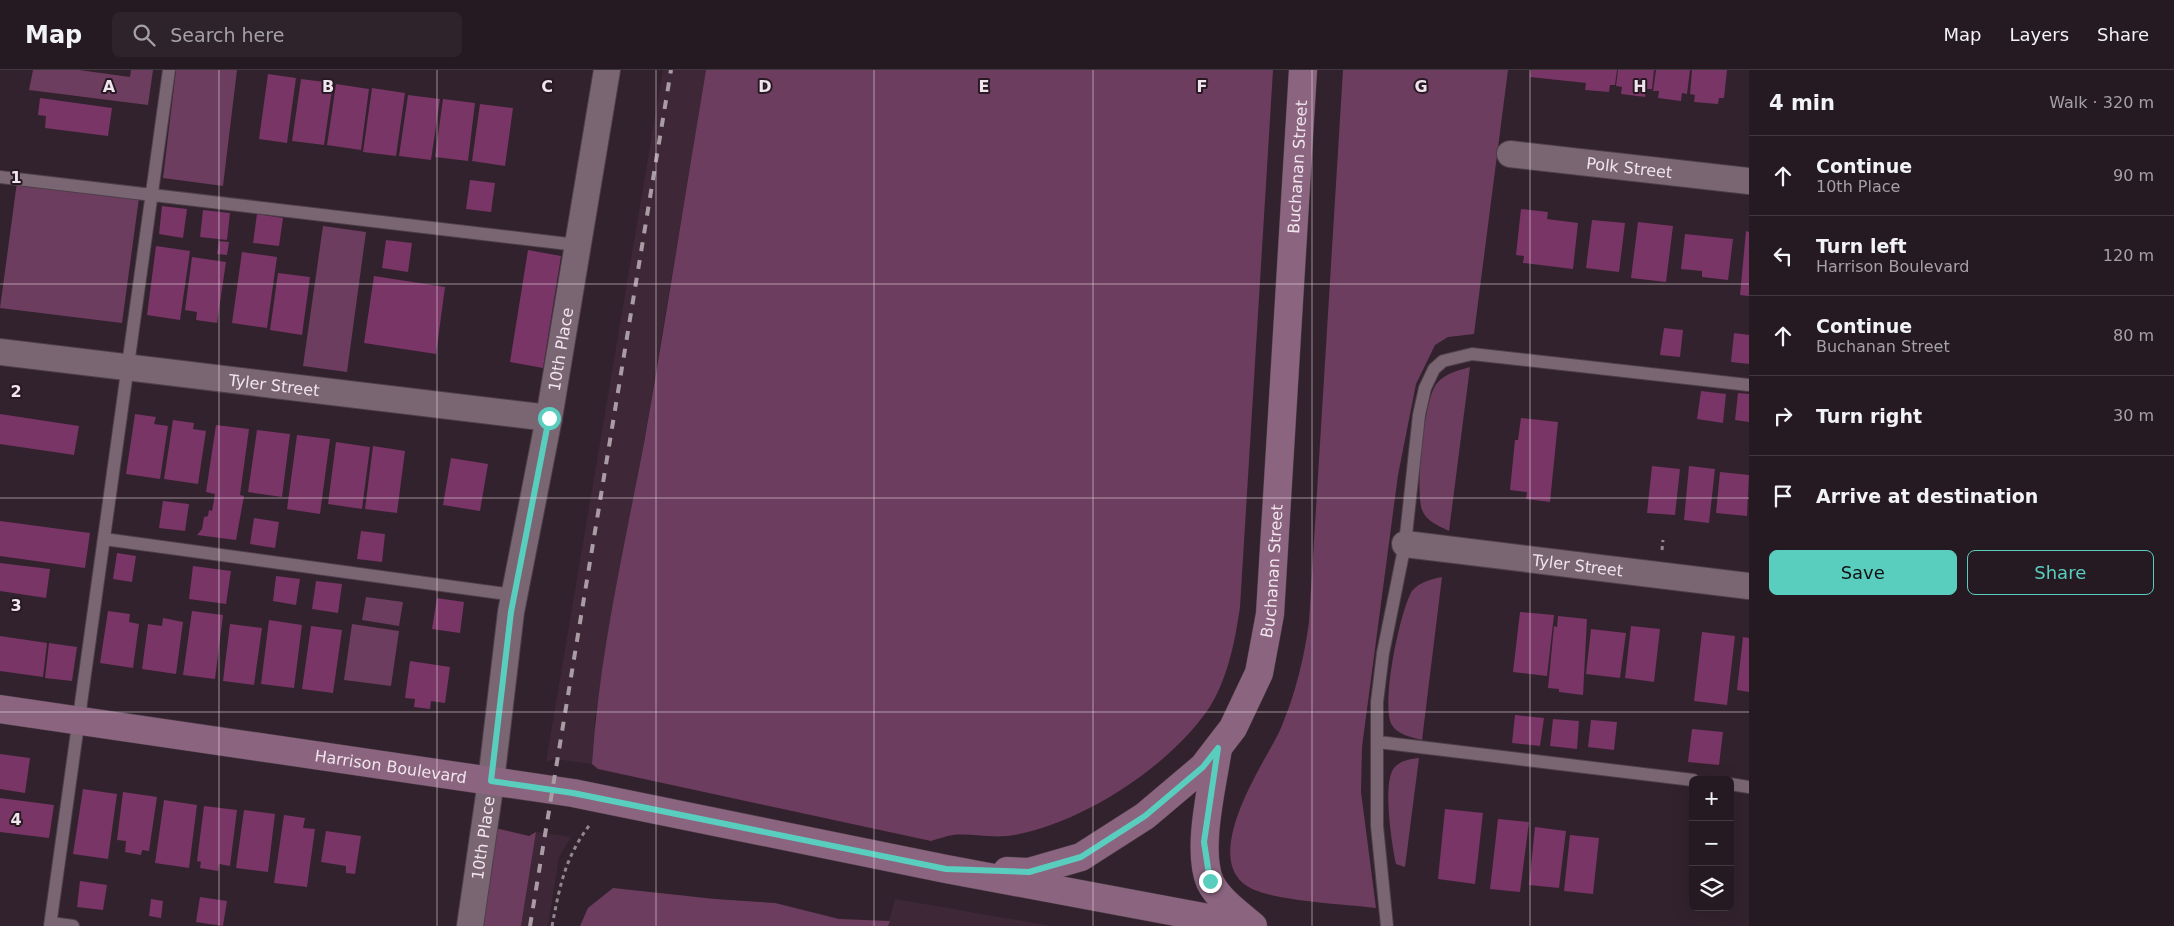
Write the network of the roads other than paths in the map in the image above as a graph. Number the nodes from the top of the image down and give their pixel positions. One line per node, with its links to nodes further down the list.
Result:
1 (169, 70): 7 (lane)
2 (1303, 70): 20 (street, Buchanan Street)
3 (602, 71): 8 (street, 10th Place)
4 (1510, 154): 6 (street, Polk Street)
5 (0, 177): 7 (lane)
6 (1749, 181)
7 (152, 195): 8 (lane); 10 (lane)
8 (576, 245): 12 (street, 10th Place)
9 (0, 352): 10 (street, Tyler Street)
10 (128, 367): 12 (street, Tyler Street); 13 (lane)
11 (1749, 385): 14 (lane)
12 (549, 418): 16 (street, 10th Place)
13 (104, 539): 16 (lane); 18 (lane)
14 (1405, 544): 15 (street, Tyler Street); 19 (lane)
15 (1749, 586)
16 (514, 595): 22 (street, 10th Place)
17 (0, 710): 18 (street, Harrison Boulevard)
18 (78, 721): 22 (street, Harrison Boulevard); 26 (lane)
19 (1378, 742): 21 (lane); 30 (lane)
20 (1218, 748): 25 (street, Buchanan Street); 29 (street)
21 (1689, 780)
22 (491, 781): 25 (street, Harrison Boulevard); 28 (street, 10th Place)
23 (1734, 785): 24 (lane)
24 (1749, 787)
25 (946, 869): 29 (street, Harrison Boulevard)
26 (50, 925): 27 (lane)
27 (73, 926)
28 (470, 926)
29 (1252, 926)
30 (1387, 926)

